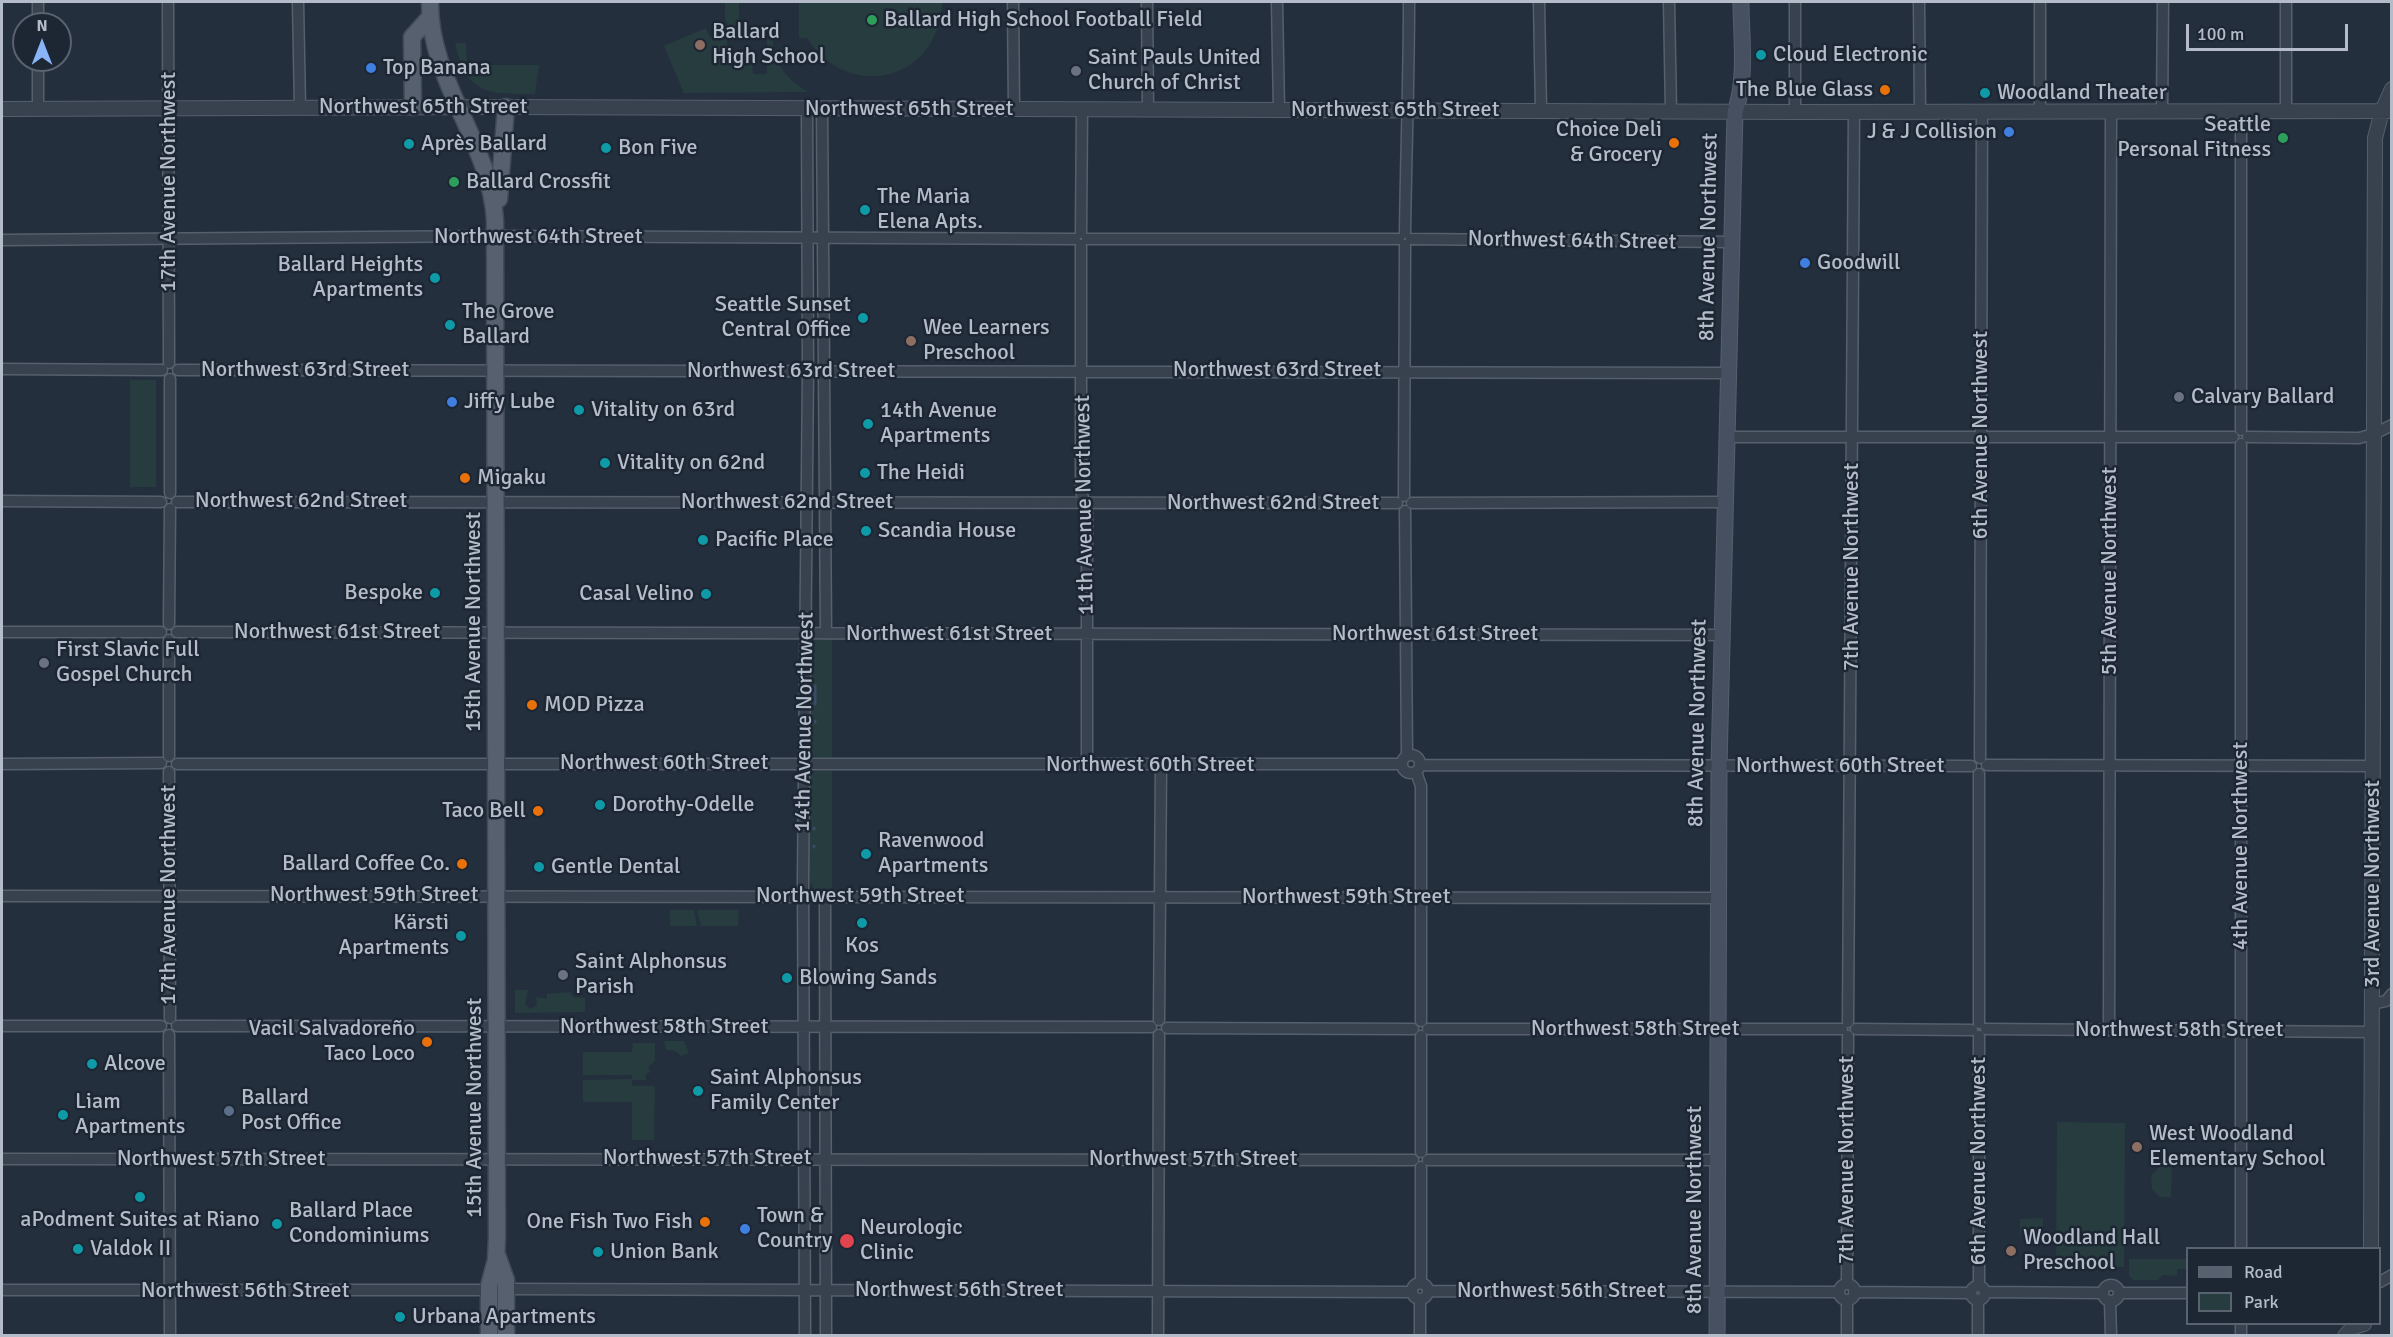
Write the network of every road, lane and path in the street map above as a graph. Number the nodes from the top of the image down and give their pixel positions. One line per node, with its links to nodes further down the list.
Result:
1 (168, 2): 22 (street, 17th Avenue Northwest)
2 (298, 2): 23 (street)
3 (1013, 2): 28 (street)
4 (1147, 2): 30 (street)
5 (1277, 2): 31 (street)
6 (1408, 2): 32 (street)
7 (1539, 2): 33 (street)
8 (1669, 2): 34 (street)
9 (1731, 2): 40 (main road, 8th Avenue Northwest)
10 (1741, 2): 40 (main road, 8th Avenue Northwest)
11 (1795, 2): 41 (street)
12 (1919, 2): 35 (street)
13 (2040, 2): 44 (street)
14 (2163, 2): 37 (street)
15 (2286, 2): 38 (street)
16 (430, 9): 19 (main road); 20 (main road, 15th Avenue Northwest)
17 (38, 72): 24 (street)
18 (2391, 89): 39 (street, 3rd Avenue Northwest)
19 (413, 107): 20 (street, Northwest 65th Street); 23 (street, Northwest 65th Street)
20 (458, 107): 21 (street, Northwest 65th Street); 46 (main road, 15th Avenue Northwest)
21 (506, 107): 25 (street, Northwest 65th Street); 46 (main road)
22 (169, 108): 23 (street, Northwest 65th Street); 24 (street, Northwest 65th Street); 52 (street, 17th Avenue Northwest)
23 (300, 108)
24 (38, 109): 27 (street, Northwest 65th Street)
25 (807, 109): 26 (street, Northwest 65th Street); 47 (street, 14th Avenue Northwest)
26 (822, 109): 28 (street, Northwest 65th Street); 48 (street, 14th Avenue Northwest)
27 (2, 110)
28 (1014, 110): 29 (street, Northwest 65th Street)
29 (1082, 110): 30 (street, Northwest 65th Street); 49 (street, 11th Avenue Northwest)
30 (1148, 110): 31 (street, Northwest 65th Street)
31 (1279, 110): 32 (street, Northwest 65th Street)
32 (1408, 110): 33 (street, Northwest 65th Street); 50 (street)
33 (1541, 111): 34 (street, Northwest 65th Street)
34 (1671, 111): 40 (street, Northwest 65th Street)
35 (1920, 111): 42 (street, Northwest 65th Street); 43 (street, Northwest 65th Street)
36 (2111, 111): 37 (street, Northwest 65th Street); 44 (street, Northwest 65th Street); 67 (street, 5th Avenue Northwest)
37 (2162, 111): 45 (street, Northwest 65th Street)
38 (2286, 111): 39 (street, Northwest 65th Street); 45 (street, Northwest 65th Street)
39 (2387, 111): 63 (street, 3rd Avenue Northwest)
40 (1735, 112): 41 (street, Northwest 65th Street); 53 (main road, 8th Avenue Northwest)
41 (1795, 112): 42 (street, Northwest 65th Street)
42 (1854, 112): 65 (street, 7th Avenue Northwest)
43 (1982, 112): 44 (street, Northwest 65th Street); 66 (street, 6th Avenue Northwest)
44 (2040, 112)
45 (2241, 112): 68 (street, 4th Avenue Northwest)
46 (496, 228): 47 (street, Northwest 64th Street); 52 (street, Northwest 64th Street); 56 (main road, 15th Avenue Northwest)
47 (807, 239): 48 (street, Northwest 64th Street); 59 (street, 14th Avenue Northwest)
48 (824, 239): 49 (street, Northwest 64th Street); 60 (street, 14th Avenue Northwest)
49 (1081, 239): 50 (street, Northwest 64th Street); 57 (street, 11th Avenue Northwest)
50 (1405, 239): 53 (street, Northwest 64th Street); 58 (street)
51 (2, 240): 52 (street, Northwest 64th Street)
52 (170, 240): 54 (street, 17th Avenue Northwest)
53 (1732, 242): 61 (main road, 8th Avenue Northwest)
54 (170, 367): 55 (street, Northwest 63rd Street); 56 (street, Northwest 63rd Street); 71 (street, 17th Avenue Northwest)
55 (2, 369)
56 (497, 369): 59 (street, Northwest 63rd Street); 70 (main road, 15th Avenue Northwest)
57 (1082, 370): 58 (street, Northwest 63rd Street); 60 (street, Northwest 63rd Street); 75 (street, 11th Avenue Northwest)
58 (1405, 370): 61 (street, Northwest 63rd Street); 76 (street)
59 (808, 371): 60 (street, Northwest 63rd Street); 72 (street, 14th Avenue Northwest)
60 (824, 371): 73 (street, 14th Avenue Northwest)
61 (1729, 373): 64 (main road, 8th Avenue Northwest)
62 (2391, 425): 63 (street)
63 (2374, 434): 68 (street); 97 (street, 3rd Avenue Northwest)
64 (1726, 436): 65 (street); 74 (main road, 8th Avenue Northwest)
65 (1853, 437): 66 (street); 93 (street, 7th Avenue Northwest)
66 (1981, 437): 67 (street); 94 (street, 6th Avenue Northwest)
67 (2110, 437): 68 (street); 95 (street, 5th Avenue Northwest)
68 (2240, 437): 96 (street, 4th Avenue Northwest)
69 (2, 501): 71 (street, Northwest 62nd Street)
70 (496, 501): 71 (street, Northwest 62nd Street); 72 (street, Northwest 62nd Street); 79 (main road, 15th Avenue Northwest)
71 (169, 502): 78 (street, 17th Avenue Northwest)
72 (807, 502): 73 (street, Northwest 62nd Street); 81 (street, 14th Avenue Northwest)
73 (825, 502): 75 (street, Northwest 62nd Street); 80 (street, 14th Avenue Northwest)
74 (1725, 502): 76 (street, Northwest 62nd Street); 84 (main road, 8th Avenue Northwest)
75 (1084, 503): 76 (street, Northwest 62nd Street); 82 (street, 11th Avenue Northwest)
76 (1405, 503): 83 (street)
77 (2, 632): 78 (street, Northwest 61st Street)
78 (169, 632): 79 (street, Northwest 61st Street); 88 (street, 17th Avenue Northwest)
79 (497, 632): 81 (street, Northwest 61st Street); 86 (main road, 15th Avenue Northwest)
80 (826, 633): 81 (street, Northwest 61st Street); 82 (street, Northwest 61st Street)
81 (806, 634): 89 (street, 14th Avenue Northwest)
82 (1088, 634): 83 (street, Northwest 61st Street); 90 (street, 11th Avenue Northwest)
83 (1406, 634): 84 (street, Northwest 61st Street); 85 (street)
84 (1721, 634): 92 (main road, 8th Avenue Northwest)
85 (1405, 760): 91 (street, Northwest 60th Street); 98 (street)
86 (497, 762): 88 (street, Northwest 60th Street); 89 (street, Northwest 60th Street); 99 (main road, 15th Avenue Northwest)
87 (2, 764): 88 (street, Northwest 60th Street)
88 (169, 764): 101 (street, 17th Avenue Northwest)
89 (806, 764): 90 (street, Northwest 60th Street); 102 (street, 14th Avenue Northwest)
90 (1087, 765): 91 (street, Northwest 60th Street)
91 (1161, 765): 104 (street)
92 (1719, 765): 93 (street, Northwest 60th Street); 98 (street, Northwest 60th Street); 106 (main road, 8th Avenue Northwest)
93 (1851, 766): 94 (street, Northwest 60th Street); 117 (street, 7th Avenue Northwest)
94 (1979, 766): 95 (street, Northwest 60th Street); 118 (street, 6th Avenue Northwest)
95 (2110, 766): 96 (street, Northwest 60th Street); 119 (street, 5th Avenue Northwest)
96 (2241, 766): 97 (street, Northwest 60th Street); 120 (street, 4th Avenue Northwest)
97 (2373, 766): 108 (street, 3rd Avenue Northwest)
98 (1418, 769): 105 (street)
99 (497, 895): 101 (street, Northwest 59th Street); 102 (street, Northwest 59th Street); 111 (main road, 15th Avenue Northwest)
100 (2, 896): 101 (street, Northwest 59th Street)
101 (169, 896): 110 (street, 17th Avenue Northwest)
102 (805, 896): 103 (street, Northwest 59th Street); 112 (street, 14th Avenue Northwest)
103 (825, 896): 104 (street, Northwest 59th Street); 113 (street)
104 (1161, 896): 105 (street, Northwest 59th Street); 114 (street)
105 (1422, 897): 106 (street, Northwest 59th Street); 115 (street)
106 (1718, 898): 116 (main road, 8th Avenue Northwest)
107 (2391, 994): 108 (street)
108 (2372, 1004): 121 (street, 3rd Avenue Northwest)
109 (2, 1026): 110 (street)
110 (172, 1026): 111 (street, Northwest 58th Street); 125 (street, 17th Avenue Northwest)
111 (498, 1027): 112 (street, Northwest 58th Street); 126 (main road, 15th Avenue Northwest)
112 (804, 1027): 113 (street, Northwest 58th Street); 122 (street, 14th Avenue Northwest)
113 (825, 1027): 114 (street, Northwest 58th Street); 123 (street)
114 (1159, 1028): 115 (street, Northwest 58th Street); 127 (street)
115 (1421, 1029): 116 (street, Northwest 58th Street); 128 (street)
116 (1718, 1029): 117 (street, Northwest 58th Street); 129 (main road, 8th Avenue Northwest)
117 (1848, 1029): 118 (street, Northwest 58th Street); 140 (street, 7th Avenue Northwest)
118 (1979, 1030): 119 (street, Northwest 58th Street); 141 (street, 6th Avenue Northwest)
119 (2109, 1030): 120 (street, Northwest 58th Street)
120 (2242, 1030): 121 (street, Northwest 58th Street); 130 (street, 4th Avenue Northwest)
121 (2371, 1032): 131 (street, 3rd Avenue Northwest)
122 (805, 1158): 123 (street, Northwest 57th Street); 126 (street, Northwest 57th Street); 134 (street, 14th Avenue Northwest)
123 (825, 1158): 127 (street, Northwest 57th Street); 135 (street)
124 (2, 1159): 125 (street, Northwest 57th Street)
125 (169, 1159): 126 (street, Northwest 57th Street); 137 (street, 17th Avenue Northwest)
126 (497, 1159): 132 (main road, 15th Avenue Northwest)
127 (1158, 1159): 128 (street, Northwest 57th Street); 136 (street)
128 (1421, 1160): 129 (street, Northwest 57th Street); 138 (street)
129 (1718, 1160): 139 (main road, 8th Avenue Northwest)
130 (2241, 1247)
131 (2371, 1247)
132 (497, 1289): 134 (street, Northwest 56th Street); 137 (street, Northwest 56th Street); 146 (main road, 15th Avenue Northwest); 147 (main road, 15th Avenue Northwest)
133 (2, 1290): 137 (street, Northwest 56th Street)
134 (806, 1290): 135 (street, Northwest 56th Street); 148 (street, 14th Avenue Northwest)
135 (826, 1290): 136 (street, Northwest 56th Street); 149 (street)
136 (1158, 1290): 138 (street, Northwest 56th Street); 150 (street)
137 (170, 1291): 145 (street, 17th Avenue Northwest)
138 (1420, 1292): 139 (street, Northwest 56th Street); 151 (street)
139 (1717, 1292): 140 (street, Northwest 56th Street); 152 (main road, 8th Avenue Northwest)
140 (1847, 1292): 141 (street, Northwest 56th Street); 153 (street, 7th Avenue Northwest)
141 (1978, 1293): 143 (street, Northwest 56th Street); 154 (street, 6th Avenue Northwest)
142 (2186, 1293): 143 (street, Northwest 56th Street)
143 (2106, 1297): 155 (street)
144 (2358, 1325): 156 (street)
145 (170, 1335)
146 (489, 1335)
147 (506, 1335)
148 (806, 1335)
149 (826, 1335)
150 (1158, 1335)
151 (1420, 1335)
152 (1717, 1335)
153 (1847, 1335)
154 (1978, 1335)
155 (2110, 1335)
156 (2345, 1335)

